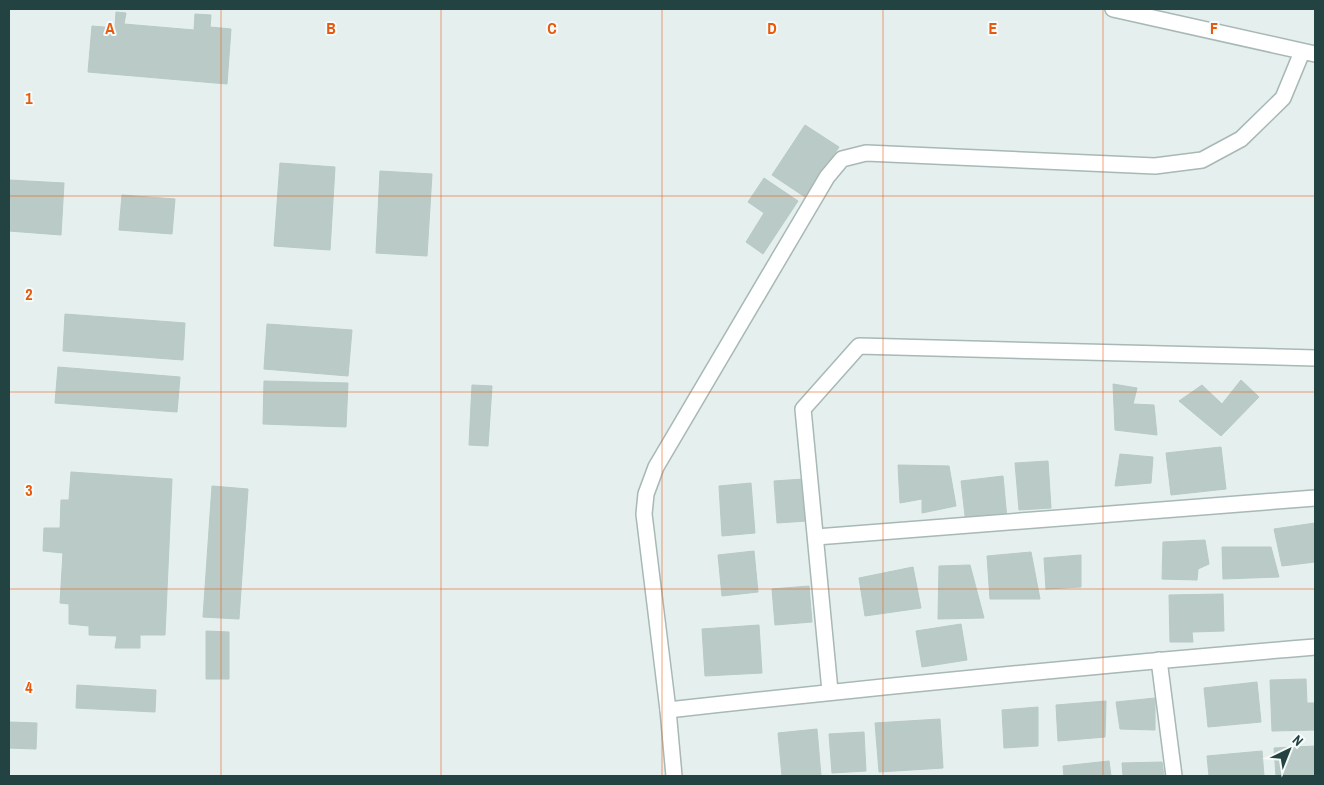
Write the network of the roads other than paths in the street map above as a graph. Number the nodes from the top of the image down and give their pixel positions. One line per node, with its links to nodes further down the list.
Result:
1 (1112, 9): 2 (street)
2 (1309, 53): 9 (street)
3 (1315, 358): 5 (street)
4 (1315, 498): 5 (street)
5 (816, 537): 8 (street)
6 (1315, 647): 7 (street)
7 (1159, 660): 8 (street); 11 (street)
8 (830, 692): 9 (street)
9 (668, 710): 10 (street)
10 (674, 776)
11 (1174, 776)

